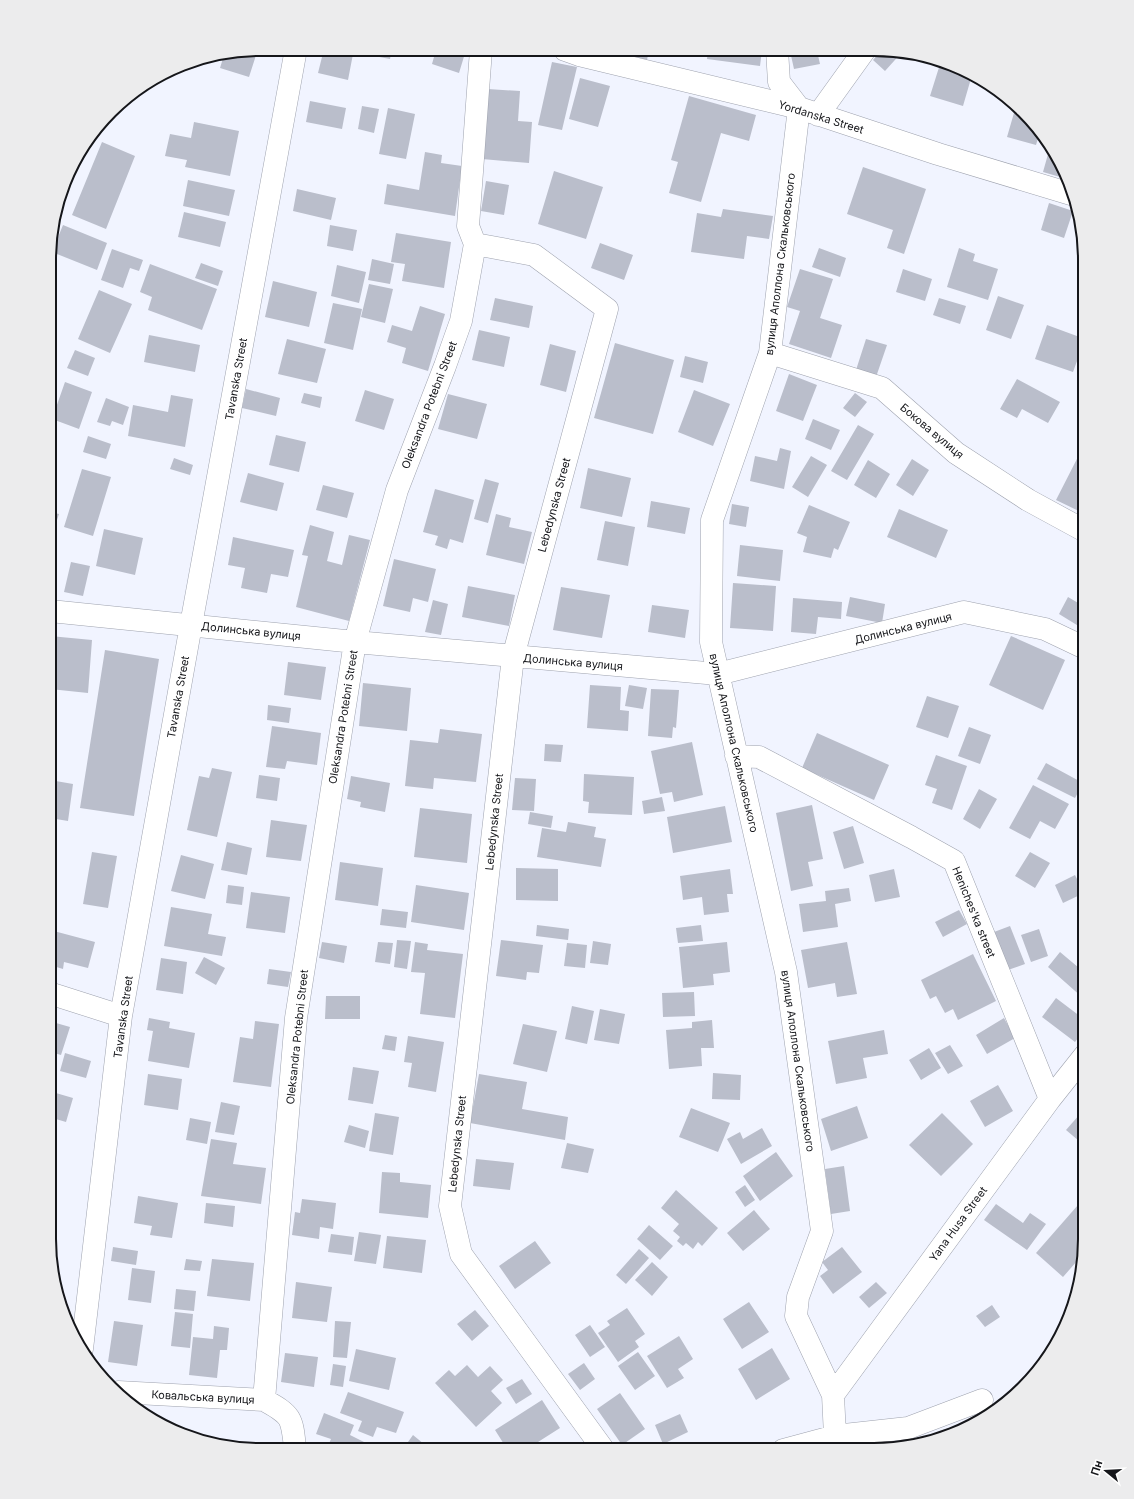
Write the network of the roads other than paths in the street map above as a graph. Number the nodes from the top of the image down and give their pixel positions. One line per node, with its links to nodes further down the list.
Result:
1 (295, 56): 12 (street, Tavanska Street)
2 (481, 56): 8 (street, Oleksandra Potebni Street)
3 (584, 56): 6 (street, Yordanska Street)
4 (777, 56): 6 (street)
5 (859, 56): 6 (street)
6 (809, 111): 7 (street, Yordanska Street); 9 (street, вулиця Аполлона Скальковського)
7 (1066, 193)
8 (474, 244): 13 (street, Oleksandra Potebni Street); 15 (street, Lebedynska Street)
9 (770, 354): 10 (street, Бокова вулиця); 16 (street, вулиця Аполлона Скальковського)
10 (1078, 527)
11 (56, 612): 12 (street, Долинська вулиця)
12 (190, 625): 13 (street, Долинська вулиця); 19 (street, Tavanska Street)
13 (355, 642): 15 (street, Долинська вулиця); 25 (street, Oleksandra Potebni Street)
14 (1078, 645): 16 (street, Долинська вулиця)
15 (513, 657): 16 (street, Долинська вулиця); 29 (street, Lebedynska Street)
16 (718, 674): 17 (street, вулиця Аполлона Скальковського)
17 (736, 756): 21 (street, Heniches'ka street); 24 (street, вулиця Аполлона Скальковського)
18 (56, 995): 19 (street)
19 (121, 1016): 22 (street, Tavanska Street)
20 (1078, 1064): 21 (street, Yana Husa Street)
21 (1050, 1099): 24 (street, Yana Husa Street)
22 (83, 1341)
23 (127, 1392): 25 (street, Ковальська вулиця)
24 (833, 1395): 27 (street, вулиця Аполлона Скальковського)
25 (264, 1400): 28 (street)
26 (982, 1400): 27 (street)
27 (835, 1436): 30 (street)
28 (295, 1443)
29 (599, 1443)
30 (809, 1443)

